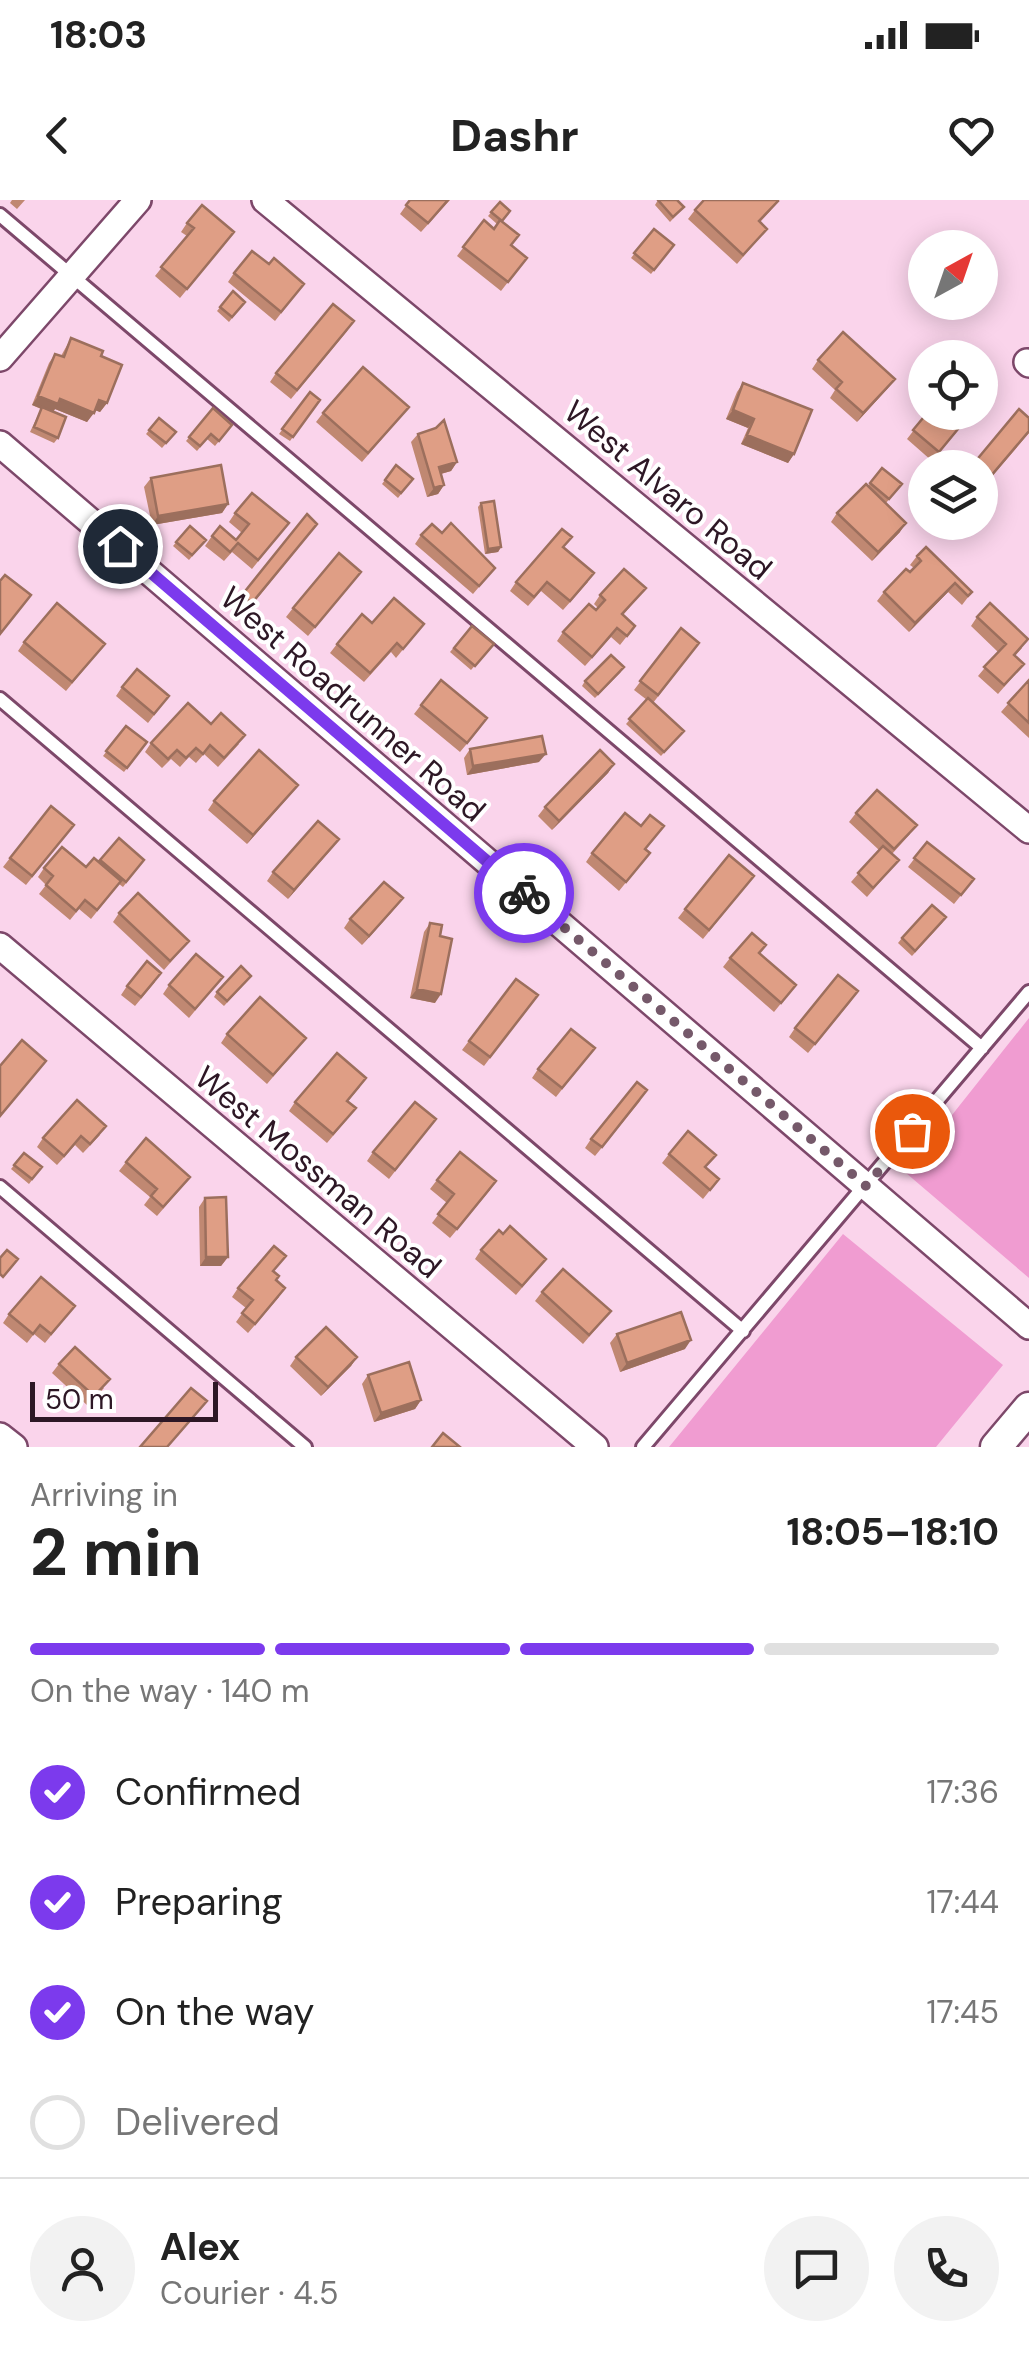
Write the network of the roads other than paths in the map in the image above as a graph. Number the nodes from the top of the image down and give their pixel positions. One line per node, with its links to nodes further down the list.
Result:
1 (138, 200): 4 (street)
2 (265, 200): 8 (street, West Alvaro Road)
3 (0, 215): 4 (lane)
4 (72, 276): 5 (street); 11 (lane)
5 (0, 358)
6 (0, 444): 12 (street, West Roadrunner Road)
7 (0, 699): 15 (lane)
8 (1029, 830)
9 (0, 946): 20 (street, West Mossman Road)
10 (1029, 992): 11 (lane)
11 (982, 1048): 12 (lane)
12 (866, 1186): 14 (street, West Roadrunner Road); 15 (lane)
13 (0, 1187): 19 (lane)
14 (1029, 1326)
15 (743, 1331): 21 (lane)
16 (1029, 1408): 22 (street)
17 (0, 1436): 18 (street)
18 (14, 1447)
19 (305, 1447)
20 (594, 1447)
21 (643, 1447)
22 (996, 1447)

